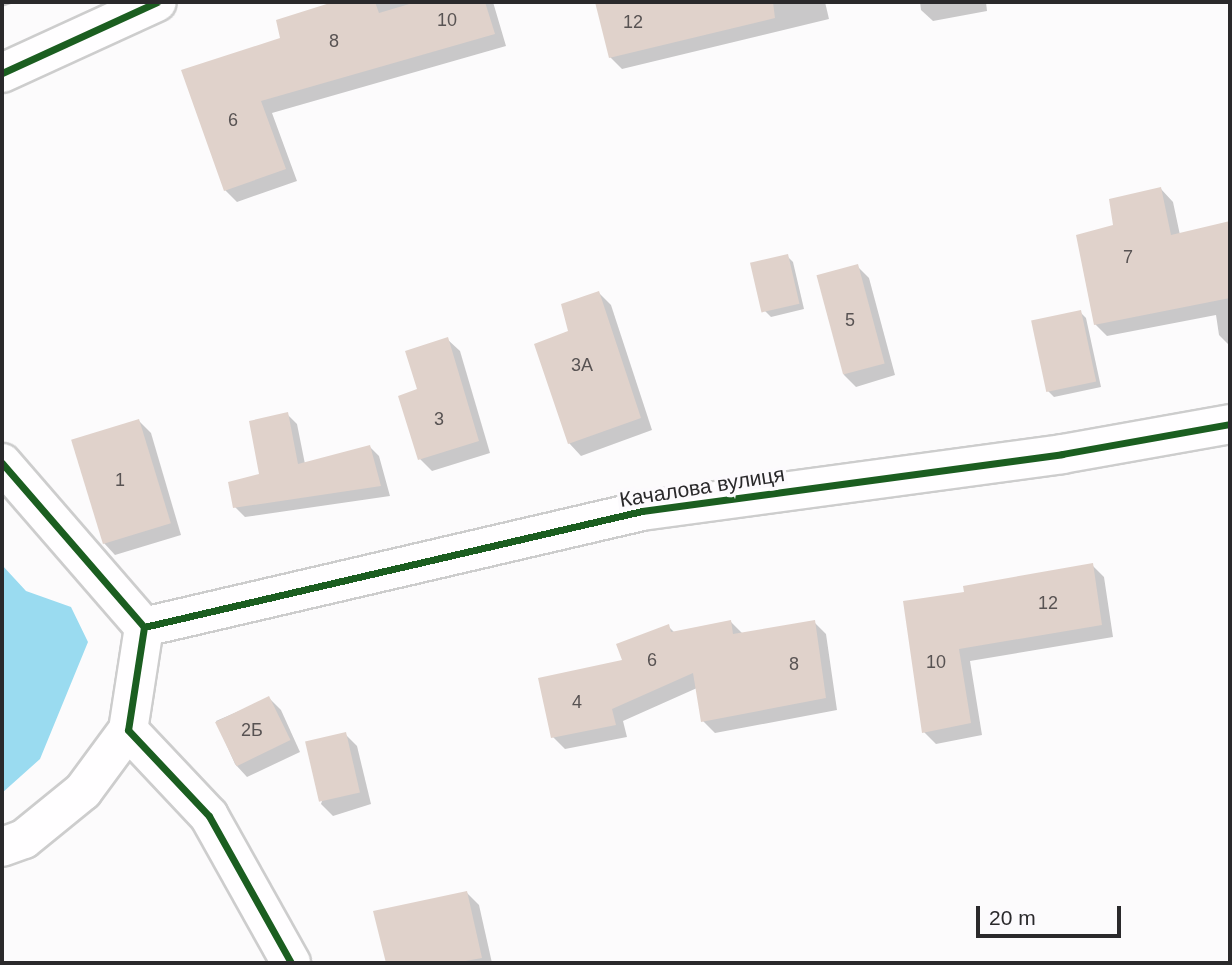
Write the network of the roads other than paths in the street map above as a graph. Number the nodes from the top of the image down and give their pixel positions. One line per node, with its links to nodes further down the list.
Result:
1 (156, 2): 2 (street)
2 (2, 73)
3 (1230, 424): 5 (street, Качалова вулиця)
4 (2, 463): 5 (street)
5 (144, 627): 6 (street)
6 (128, 730): 7 (street); 8 (street)
7 (2, 847)
8 (292, 963)

